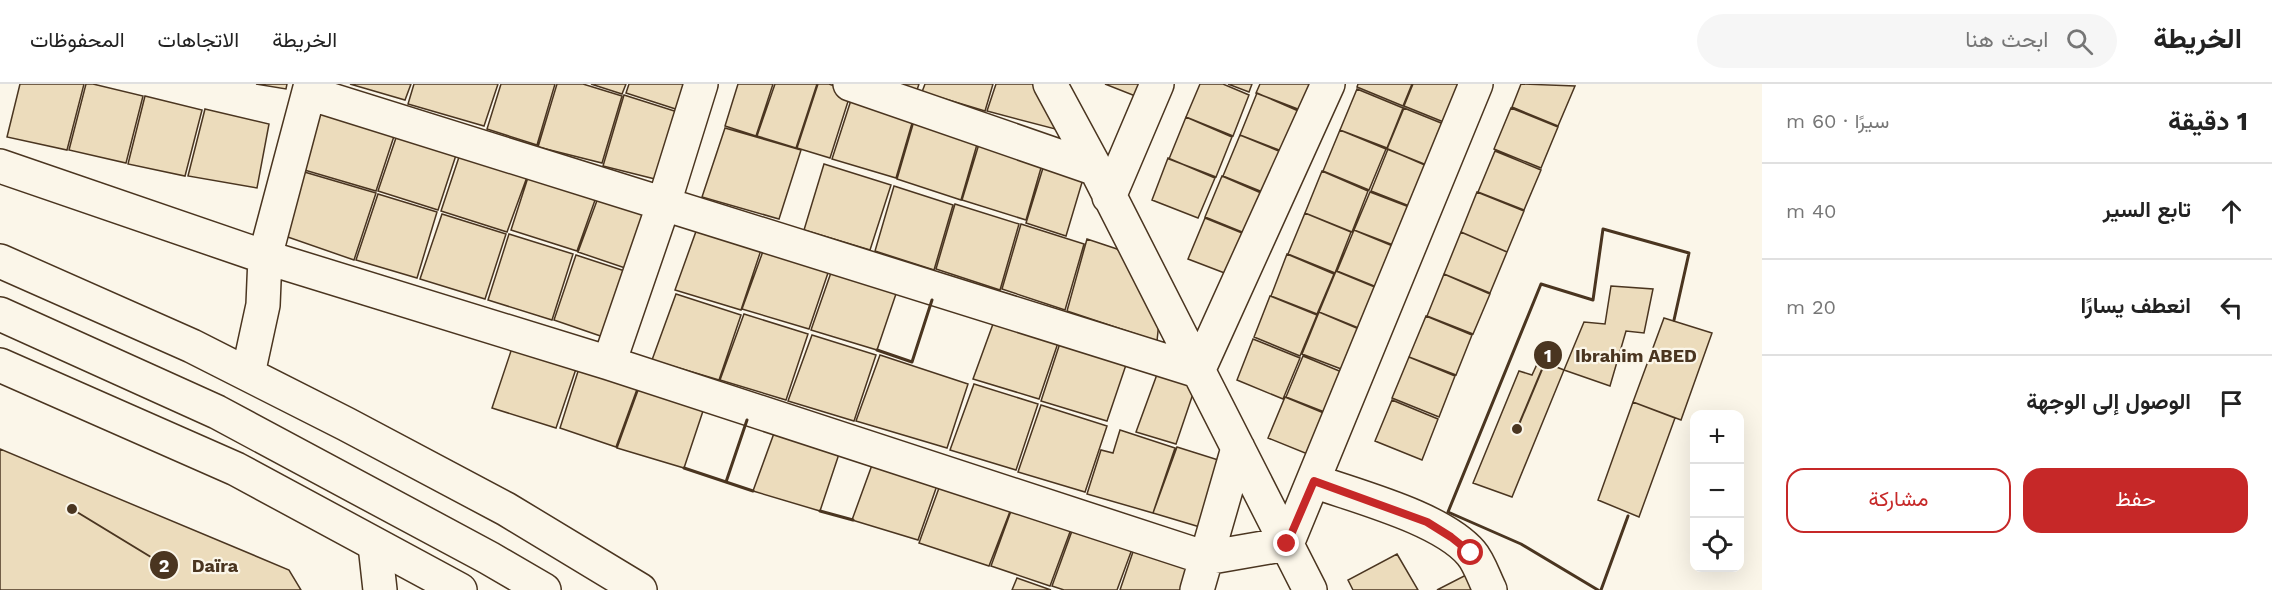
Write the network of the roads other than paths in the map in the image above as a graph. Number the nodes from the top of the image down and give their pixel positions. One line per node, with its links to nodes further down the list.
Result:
1 (701, 84): 10 (main road)
2 (850, 84): 9 (main road)
3 (1050, 84): 9 (main road)
4 (1157, 84): 9 (main road)
5 (1328, 84): 16 (main road)
6 (1476, 84): 19 (main road)
7 (310, 88): 10 (main road); 11 (main road)
8 (0, 166): 11 (main road)
9 (1102, 183): 16 (main road)
10 (664, 203): 14 (main road); 16 (main road)
11 (265, 256): 14 (main road); 17 (main road)
12 (0, 261): 17 (main road)
13 (0, 315): 25 (main road)
14 (609, 363): 22 (main road)
15 (0, 365): 21 (main road)
16 (1198, 371): 18 (main road)
17 (248, 374): 26 (main road)
18 (1238, 448): 20 (main road); 22 (main road)
19 (1314, 481): 20 (main road); 29 (main road)
20 (1287, 544): 22 (main road); 28 (main road)
21 (375, 545): 23 (main road); 24 (main road)
22 (1206, 558): 27 (main road)
23 (380, 590)
24 (460, 590)
25 (544, 590)
26 (640, 590)
27 (1197, 590)
28 (1310, 590)
29 (1490, 590)

